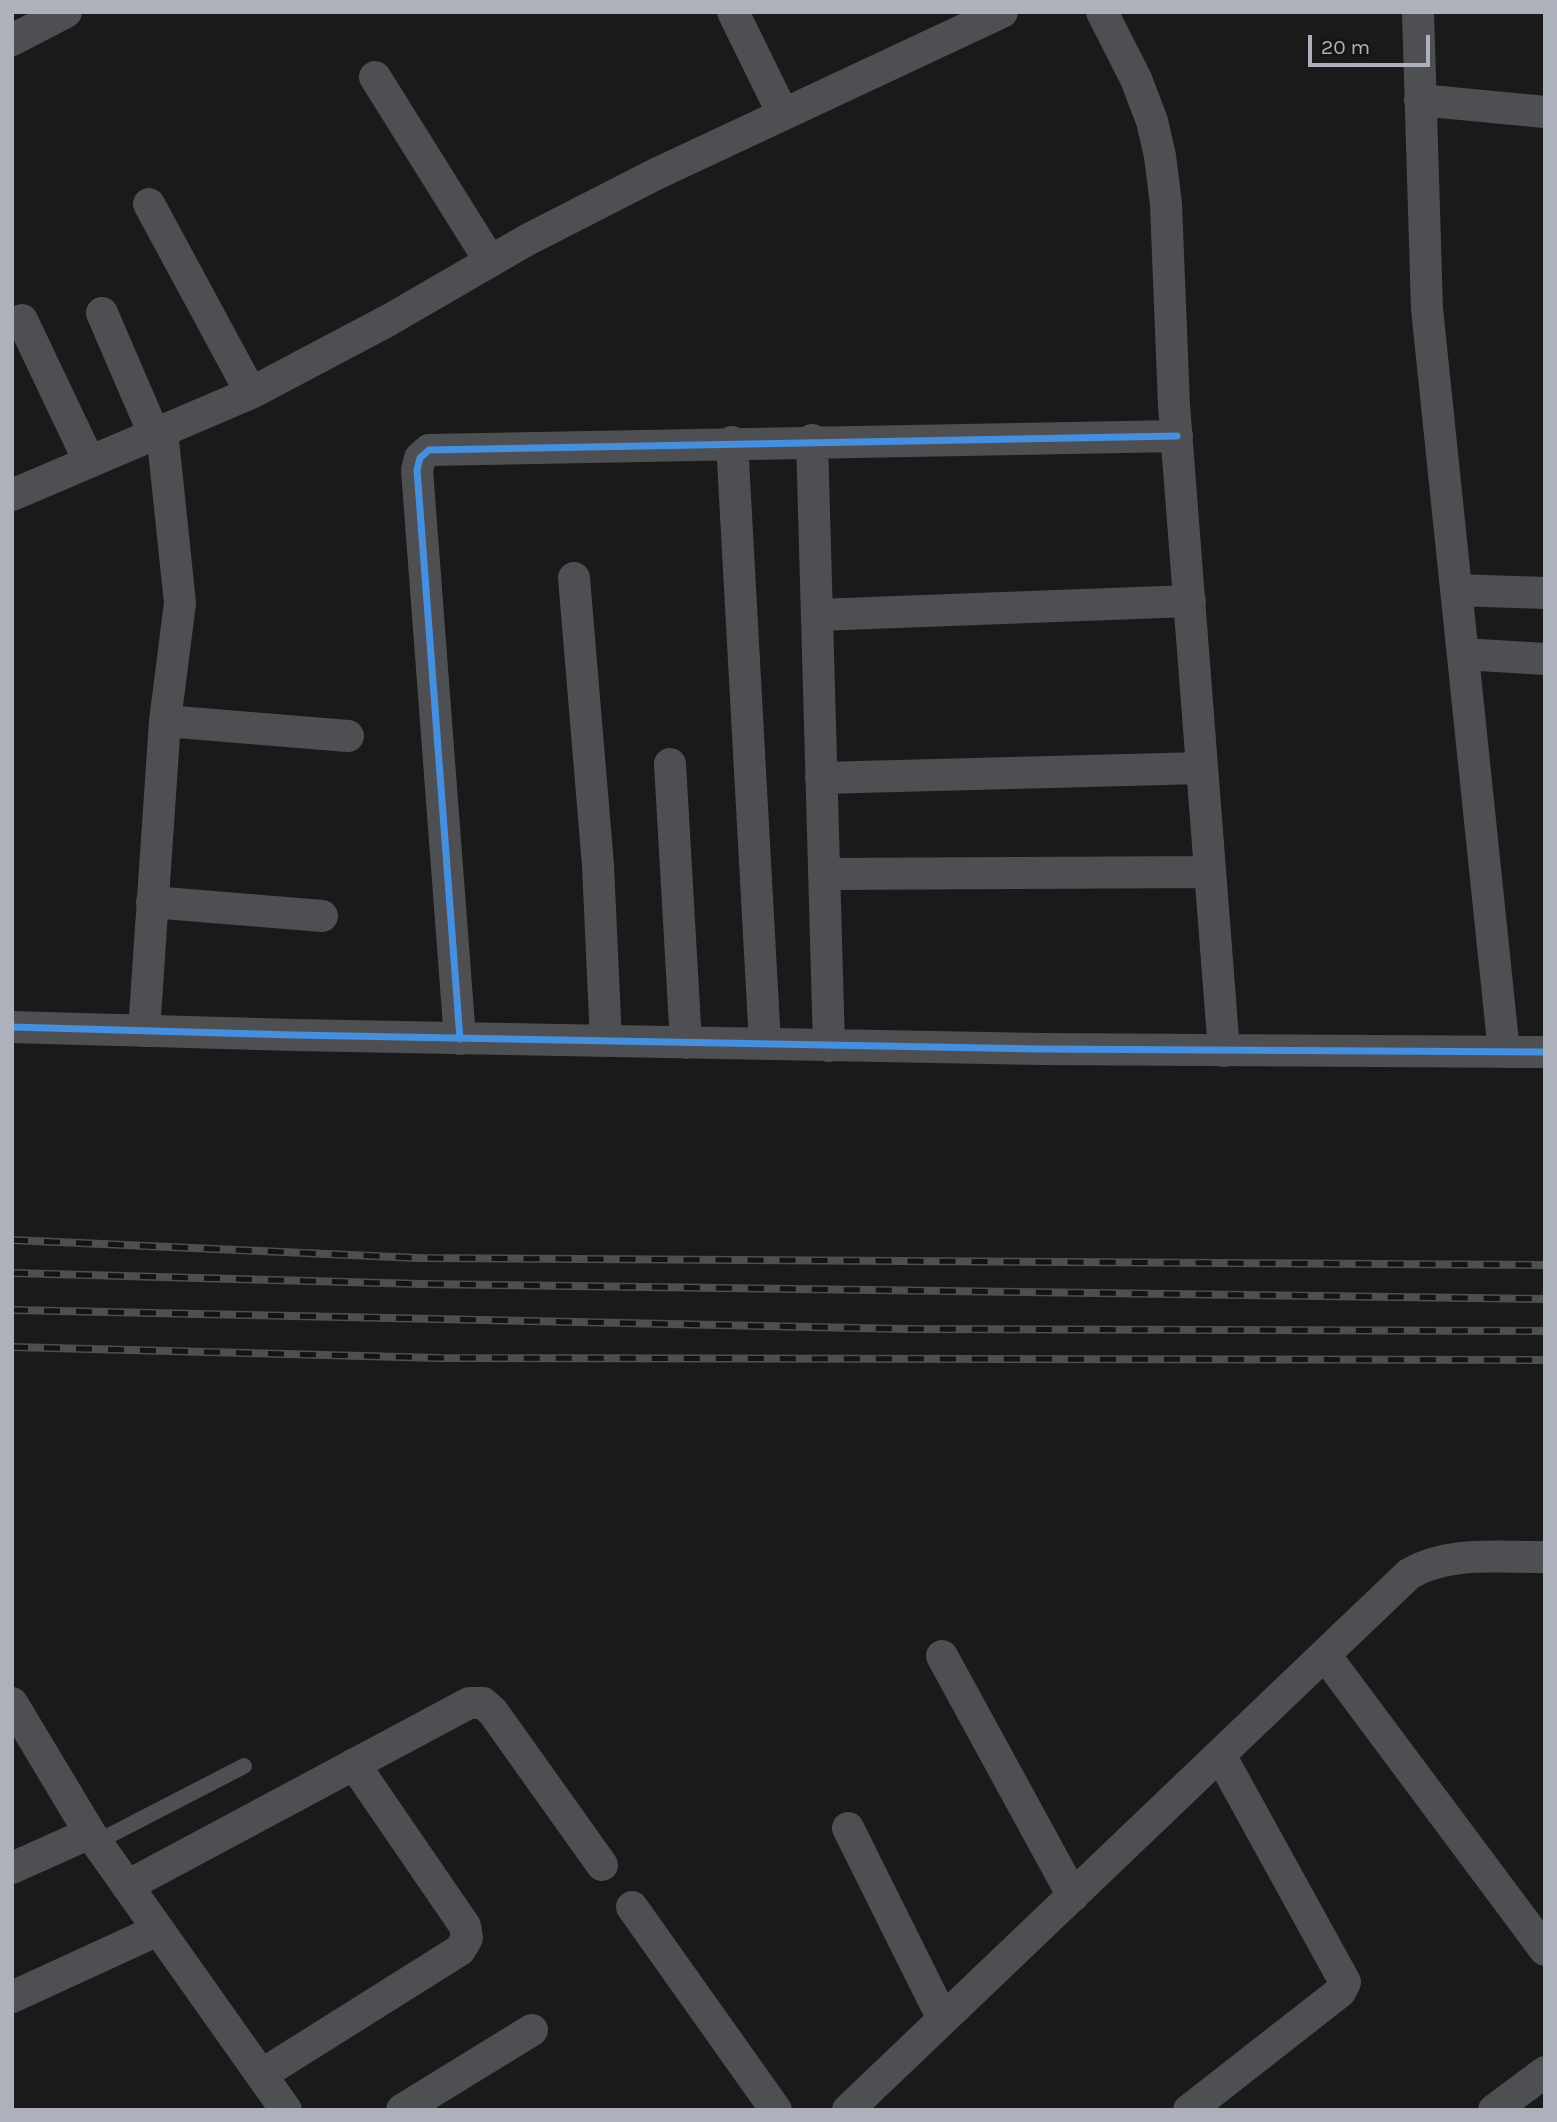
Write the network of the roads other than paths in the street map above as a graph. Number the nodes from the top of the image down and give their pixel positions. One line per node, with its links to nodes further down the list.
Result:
1 (66, 12): 6 (street)
2 (733, 12): 10 (street)
3 (1002, 12): 10 (street)
4 (1102, 12): 17 (street)
5 (1418, 12): 8 (street)
6 (12, 40)
7 (375, 78): 12 (street)
8 (1420, 100): 9 (street); 23 (street)
9 (1545, 112)
10 (783, 114): 12 (street)
11 (149, 205): 15 (street)
12 (490, 261): 15 (street)
13 (102, 313): 16 (street)
14 (22, 320): 20 (street)
15 (251, 393): 16 (street)
16 (158, 433): 20 (street); 29 (street)
17 (1177, 436): 18 (street); 25 (street)
18 (812, 440): 19 (street); 26 (street)
19 (732, 442): 40 (street); 43 (street)
20 (89, 461): 21 (street)
21 (12, 495)
22 (574, 578): 41 (street)
23 (1456, 590): 24 (street); 27 (street)
24 (1545, 593)
25 (1190, 601): 26 (street); 32 (street)
26 (817, 615): 33 (street)
27 (1463, 653): 28 (street); 46 (street)
28 (1545, 659)
29 (165, 721): 30 (street); 36 (street)
30 (348, 736)
31 (670, 764): 42 (street)
32 (1202, 768): 33 (street); 34 (street)
33 (821, 778): 35 (street)
34 (1210, 872): 35 (street); 45 (street)
35 (824, 874): 44 (street)
36 (152, 902): 37 (street); 39 (street)
37 (322, 916)
38 (12, 1027): 39 (street)
39 (144, 1031): 40 (street)
40 (460, 1039): 41 (street)
41 (606, 1041): 42 (street)
42 (686, 1043): 43 (street)
43 (765, 1044): 44 (street)
44 (829, 1046): 45 (street)
45 (1224, 1051): 46 (street)
46 (1504, 1052): 47 (street)
47 (1545, 1052)
48 (1545, 1558): 49 (street)
49 (1325, 1655): 52 (street); 63 (street)
50 (942, 1656): 60 (street)
51 (12, 1703): 56 (street)
52 (1220, 1755): 60 (street); 73 (street)
53 (354, 1764): 57 (street); 59 (street); 68 (street)
54 (244, 1766): 56 (lane)
55 (848, 1828): 65 (street)
56 (94, 1838): 58 (street); 59 (street)
57 (602, 1865)
58 (12, 1868)
59 (127, 1886): 62 (street)
60 (1073, 1896): 65 (street)
61 (632, 1908): 71 (street)
62 (158, 1930): 64 (street); 68 (street)
63 (1545, 1950)
64 (12, 1997)
65 (943, 2020): 72 (street)
66 (532, 2030): 70 (street)
67 (1545, 2072): 74 (street)
68 (261, 2076): 69 (street)
69 (286, 2110)
70 (402, 2110)
71 (776, 2110)
72 (848, 2110)
73 (1189, 2110)
74 (1494, 2110)

